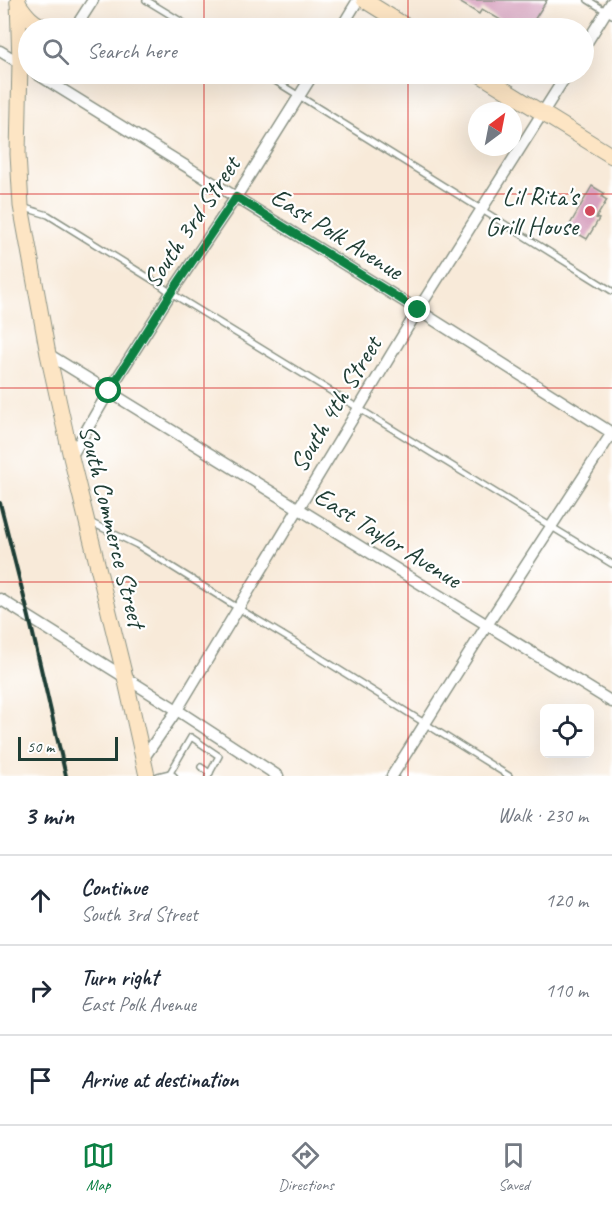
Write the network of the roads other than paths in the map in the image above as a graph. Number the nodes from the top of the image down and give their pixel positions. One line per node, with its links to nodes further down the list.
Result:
1 (93, 0): 10 (street)
2 (146, 0): 11 (lane)
3 (358, 0): 12 (street)
4 (364, 0): 13 (main road)
5 (588, 0): 7 (lane)
6 (18, 1): 8 (main road, South Commerce Street); 9 (main road)
7 (610, 9): 14 (street)
8 (20, 18)
9 (27, 18)
10 (81, 18)
11 (176, 18)
12 (347, 18)
13 (393, 18)
14 (594, 32)
15 (0, 51): 16 (street)
16 (18, 60)
17 (24, 84): 27 (main road, South Commerce Street)
18 (54, 84): 26 (street, East Polk Avenue)
19 (280, 84): 23 (lane)
20 (307, 84): 23 (street, South 3rd Street)
21 (495, 84): 24 (main road)
22 (561, 84): 24 (street, South 4th Street)
23 (299, 96): 26 (street, South 3rd Street); 28 (lane)
24 (542, 114): 25 (main road); 28 (street, South 4th Street)
25 (612, 156)
26 (236, 197): 30 (street, South 3rd Street); 31 (street, East Polk Avenue)
27 (21, 206): 30 (lane); 32 (main road, South Commerce Street)
28 (482, 209): 29 (lane); 31 (street, South 4th Street)
29 (612, 291)
30 (171, 293): 33 (street, South 3rd Street); 34 (lane)
31 (418, 310): 34 (street, South 4th Street); 35 (street, East Polk Avenue)
32 (48, 354): 33 (street, East Taylor Avenue); 36 (main road, South Commerce Street)
33 (109, 391): 36 (street, South 3rd Street); 37 (street, East Taylor Avenue)
34 (359, 408): 37 (street, South 4th Street); 39 (lane)
35 (612, 433): 39 (street)
36 (71, 458): 38 (main road, South Commerce Street)
37 (299, 508): 42 (street, South 4th Street); 43 (street, East Taylor Avenue)
38 (86, 519): 42 (lane); 44 (main road, South Commerce Street)
39 (551, 526): 40 (lane); 43 (street)
40 (612, 564)
41 (0, 599): 44 (street)
42 (238, 608): 46 (street, South 4th Street); 47 (lane)
43 (487, 625): 45 (street, East Taylor Avenue); 47 (street)
44 (125, 677): 46 (street); 50 (main road, South Commerce Street)
45 (612, 702)
46 (177, 710): 48 (street); 50 (street, South 4th Street)
47 (425, 724): 57 (street); 58 (lane)
48 (213, 733): 49 (lane); 56 (street)
49 (205, 747): 52 (lane); 53 (lane)
50 (143, 759): 54 (main road, South Commerce Street)
51 (201, 767): 53 (lane)
52 (172, 775): 55 (lane)
53 (209, 775)
54 (147, 776)
55 (158, 776)
56 (278, 776)
57 (392, 776)
58 (509, 776)

